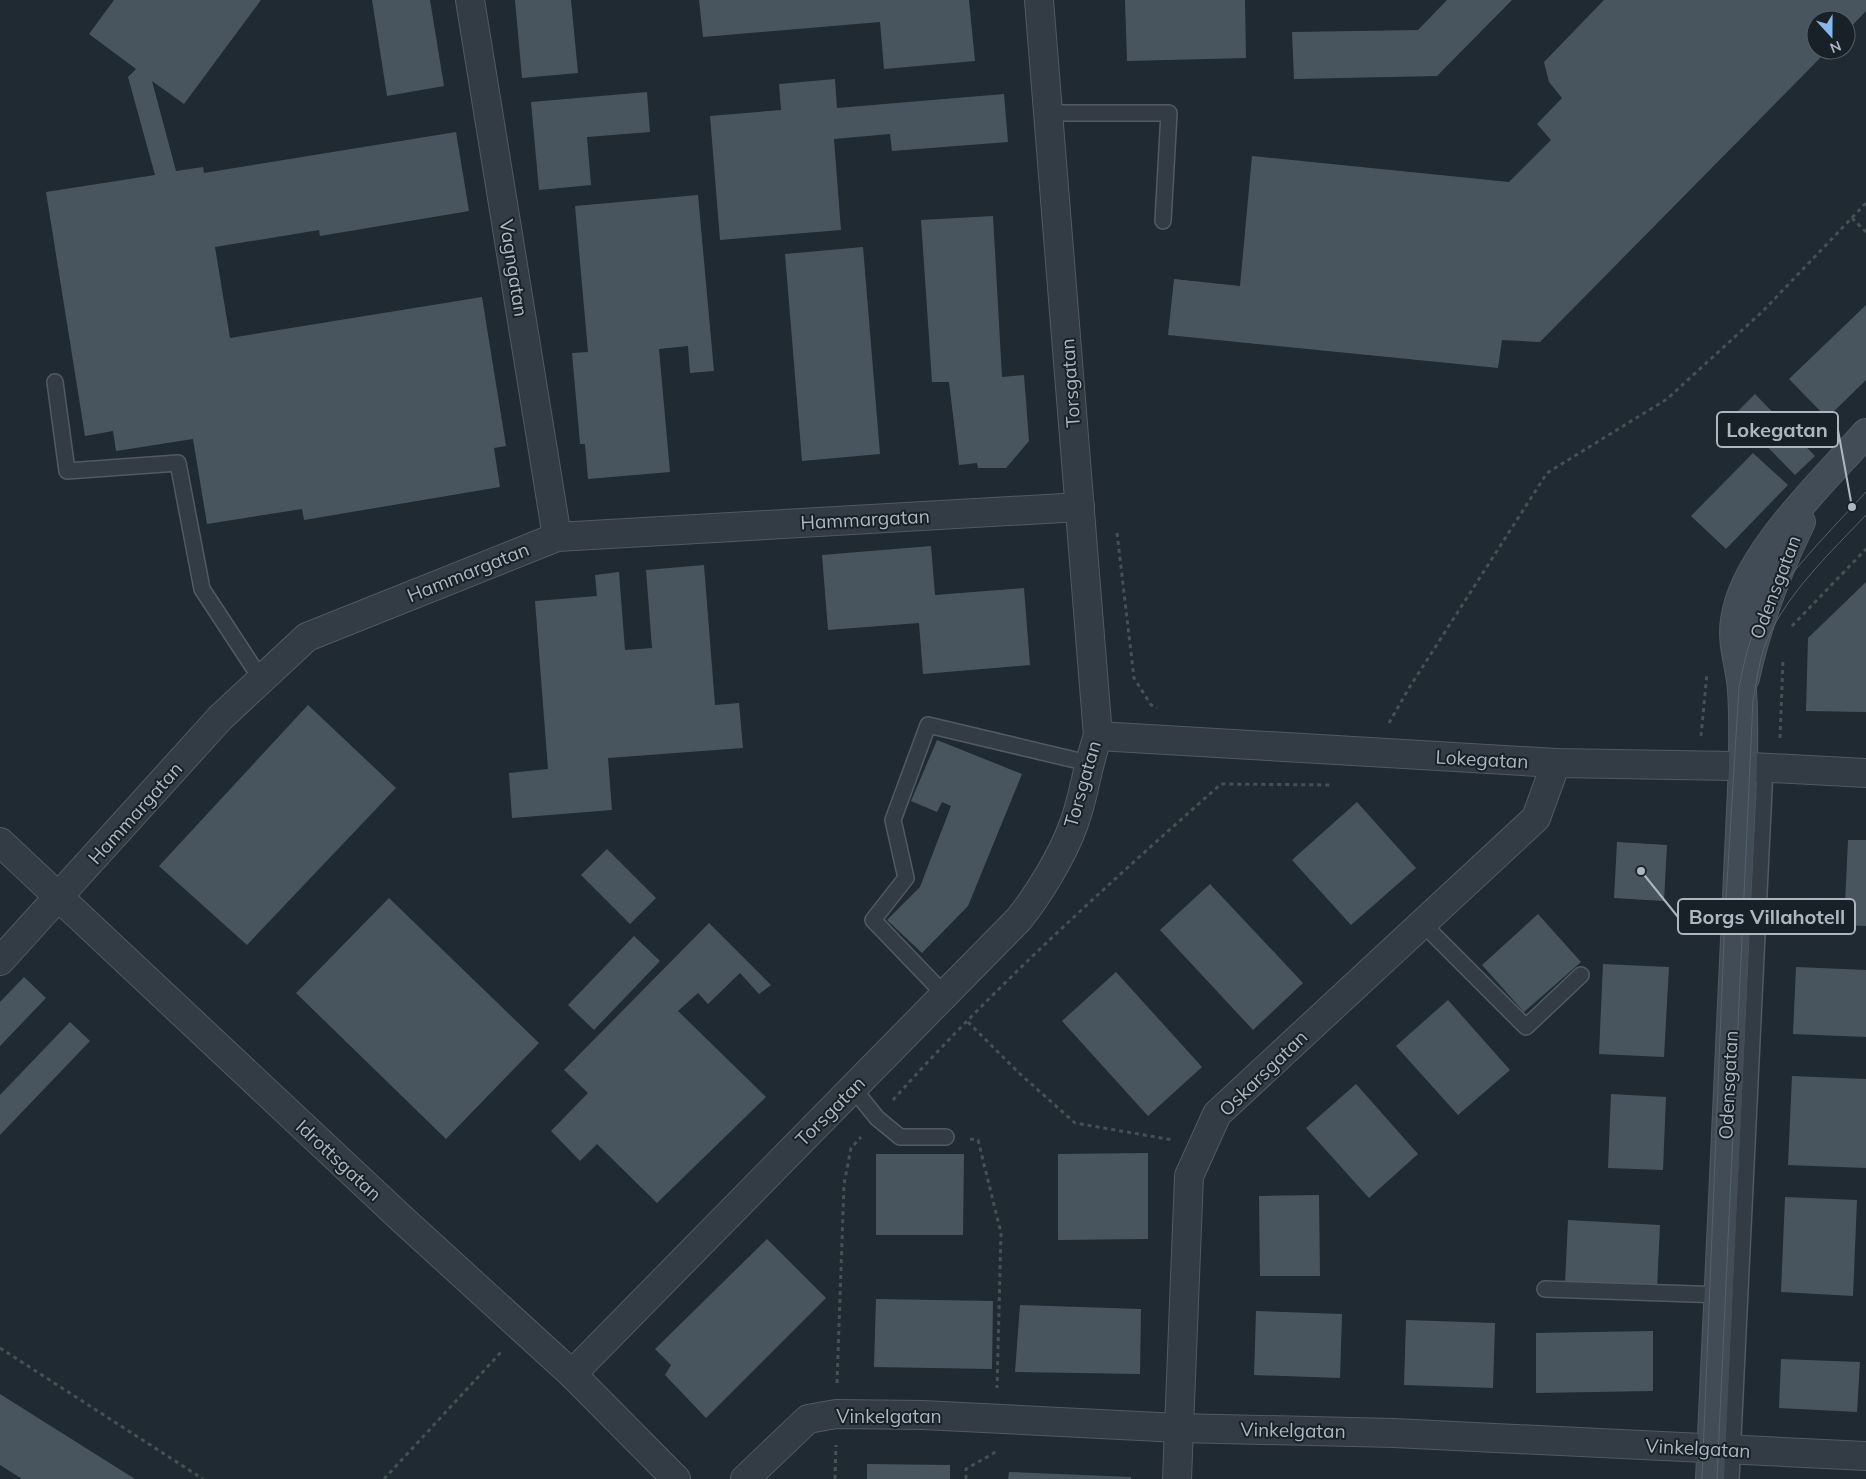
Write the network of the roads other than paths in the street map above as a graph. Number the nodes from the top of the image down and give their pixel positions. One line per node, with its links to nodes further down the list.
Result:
1 (470, 0): 8 (street, Vagngatan)
2 (1039, 0): 3 (street, Torsgatan)
3 (1049, 113): 4 (lane); 7 (street, Torsgatan)
4 (1163, 221)
5 (55, 382): 9 (lane)
6 (1866, 433): 13 (street, Odensgatan)
7 (1080, 507): 8 (street, Hammargatan); 10 (street, Torsgatan)
8 (557, 537): 9 (street, Hammargatan)
9 (262, 679): 16 (street, Hammargatan)
10 (1098, 736): 11 (street, Lokegatan); 12 (street, Torsgatan)
11 (1556, 762): 13 (street, Lokegatan); 17 (street, Oskarsgatan)
12 (1088, 763): 20 (street, Torsgatan); 20 (lane)
13 (1762, 768): 14 (street, Lokegatan); 24 (street, Odensgatan)
14 (1866, 773)
15 (0, 842): 16 (street, Idrottsgatan)
16 (59, 898): 18 (street, Hammargatan); 25 (street, Idrottsgatan)
17 (1422, 923): 19 (lane); 26 (street, Oskarsgatan)
18 (0, 961)
19 (1581, 975)
20 (945, 995): 21 (street, Torsgatan)
21 (852, 1087): 22 (lane); 25 (street, Torsgatan)
22 (946, 1137)
23 (1545, 1289): 24 (lane)
24 (1729, 1295): 27 (street, Odensgatan)
25 (572, 1374): 29 (street, Idrottsgatan)
26 (1179, 1428): 27 (street, Vinkelgatan); 30 (street, Vinkelgatan); 31 (street, Oskarsgatan)
27 (1722, 1449): 28 (street, Vinkelgatan); 32 (street, Odensgatan); 33 (lane)
28 (1866, 1456)
29 (676, 1479)
30 (745, 1479)
31 (1177, 1479)
32 (1710, 1479)
33 (1731, 1479)

